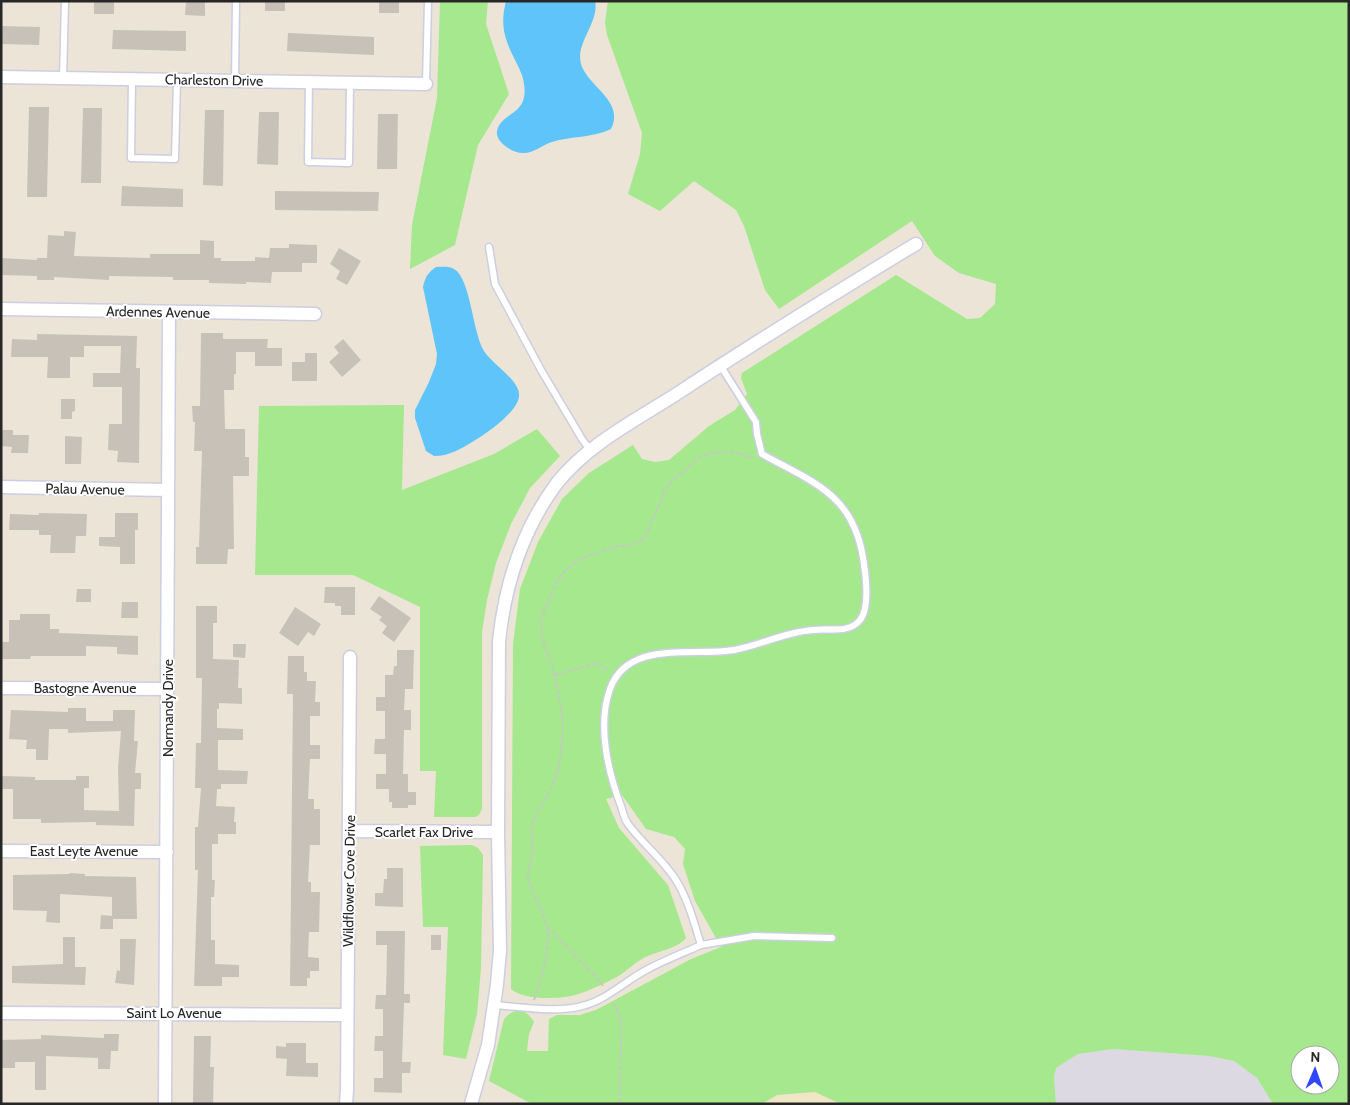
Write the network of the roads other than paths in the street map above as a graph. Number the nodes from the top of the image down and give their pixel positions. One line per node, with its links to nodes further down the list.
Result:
1 (65, 1): 5 (lane)
2 (236, 1): 8 (lane)
3 (428, 1): 11 (lane)
4 (1, 77): 5 (street, Charleston Drive)
5 (63, 78): 6 (street, Charleston Drive)
6 (132, 79): 7 (street, Charleston Drive); 7 (lane)
7 (177, 80): 8 (street, Charleston Drive)
8 (235, 80): 9 (street, Charleston Drive)
9 (309, 82): 10 (street, Charleston Drive); 10 (lane)
10 (350, 83): 11 (street, Charleston Drive)
11 (426, 84)
12 (916, 244): 17 (street)
13 (489, 247): 18 (lane)
14 (1, 308): 15 (street, Ardennes Avenue)
15 (169, 312): 16 (street, Ardennes Avenue); 20 (street, Normandy Drive)
16 (315, 314)
17 (720, 365): 18 (street); 29 (lane)
18 (590, 450): 25 (street)
19 (1, 487): 20 (street, Palau Avenue)
20 (168, 490): 23 (street, Normandy Drive)
21 (350, 657): 24 (street, Wildflower Cove Drive)
22 (1, 688): 23 (street, Bastogne Avenue)
23 (168, 689): 27 (street, Normandy Drive)
24 (349, 831): 25 (street, Scarlet Fax Drive); 33 (street, Wildflower Cove Drive)
25 (498, 832): 30 (street)
26 (1, 851): 27 (street, East Leyte Avenue)
27 (167, 852): 32 (street, Normandy Drive)
28 (832, 938): 29 (lane)
29 (701, 945): 30 (lane)
30 (494, 1005): 36 (street)
31 (1, 1013): 32 (street, Saint Lo Avenue)
32 (166, 1013): 33 (street, Saint Lo Avenue); 34 (street, Normandy Drive)
33 (347, 1015): 35 (street, Wildflower Cove Drive)
34 (165, 1104)
35 (346, 1104)
36 (471, 1104)

